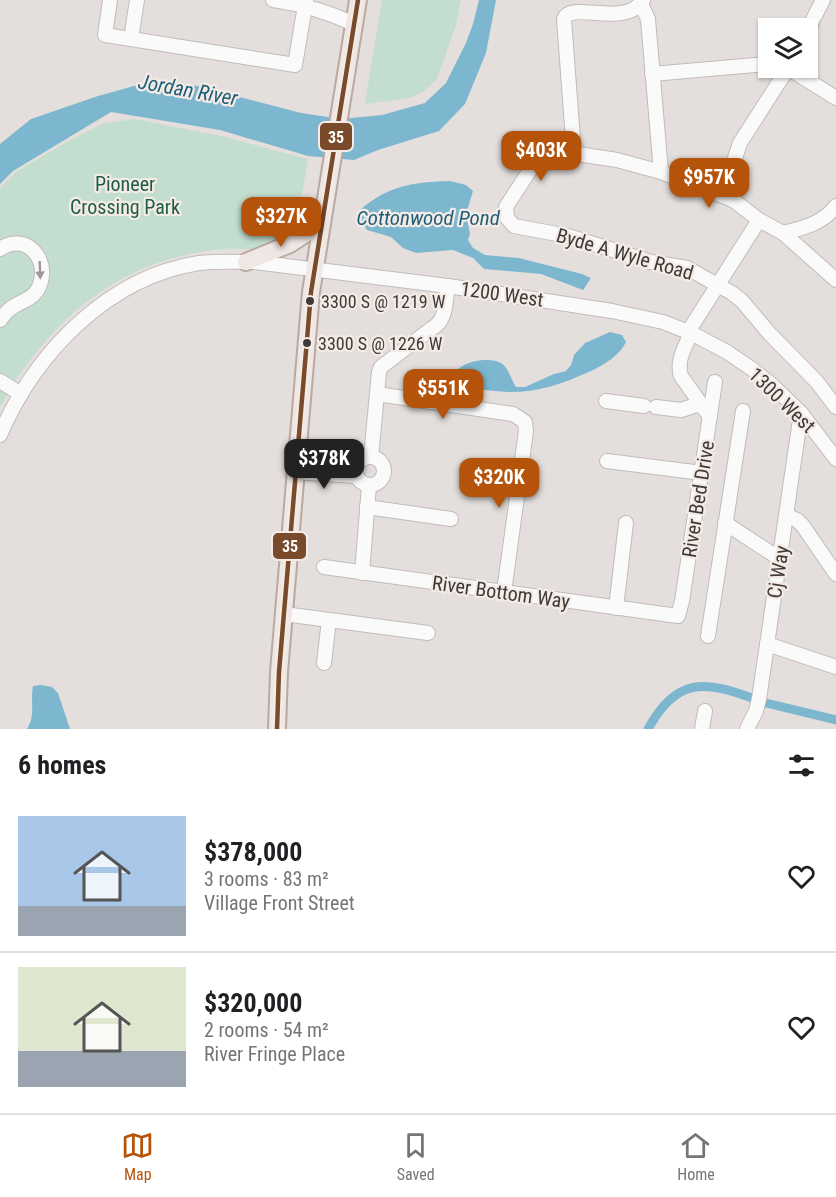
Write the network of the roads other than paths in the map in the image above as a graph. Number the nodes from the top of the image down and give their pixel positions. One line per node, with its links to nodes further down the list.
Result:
1 (110, 0): 10 (street)
2 (137, 0): 10 (street)
3 (273, 0): 7 (street)
4 (358, 0): 9 (main road)
5 (823, 0): 8 (street)
6 (642, 2): 12 (street); 16 (street)
7 (306, 3): 9 (street); 10 (street)
8 (814, 18)
9 (354, 24): 21 (main road)
10 (131, 39)
11 (758, 65): 12 (street)
12 (652, 74): 17 (street)
13 (782, 78): 18 (street)
14 (804, 78): 15 (street)
15 (836, 98)
16 (574, 153): 17 (street); 27 (street, Byde A Wyle Road)
17 (661, 172): 18 (street)
18 (733, 200): 20 (street)
19 (836, 206): 22 (street)
20 (759, 220): 22 (street); 27 (street)
21 (322, 224): 24 (main road); 25 (main road)
22 (783, 233): 26 (street)
23 (0, 249): 29 (street, one-way to 29)
24 (246, 262): 25 (street, 1200 West); 33 (street, 1200 West)
25 (314, 269): 28 (street, 1200 West); 45 (main road)
26 (836, 280)
27 (718, 285): 30 (street); 37 (street, Byde A Wyle Road)
28 (448, 286): 30 (street, 1200 West); 34 (street)
29 (0, 320)
30 (690, 332): 36 (street); 39 (street, 1300 West)
31 (0, 381): 33 (street)
32 (716, 382): 40 (street, River Bed Drive)
33 (21, 394): 41 (street, 1200 West)
34 (377, 394): 42 (street); 58 (street)
35 (606, 401): 36 (street)
36 (700, 404): 40 (street)
37 (836, 407)
38 (742, 411): 53 (street)
39 (801, 413): 43 (street, 1300 West); 50 (street, Cj Way)
40 (710, 417): 47 (street, River Bed Drive)
41 (0, 435)
42 (371, 457): 46 (street); 48 (street)
43 (836, 459)
44 (607, 462): 47 (street)
45 (295, 466): 46 (street); 60 (main road)
46 (357, 470): 48 (street)
47 (702, 473): 61 (street, River Bed Drive)
48 (369, 486): 49 (street)
49 (367, 507): 51 (street); 56 (street)
50 (786, 515): 54 (street, Cj Way); 57 (street)
51 (451, 519)
52 (626, 523): 59 (street)
53 (725, 523): 54 (street); 64 (street)
54 (780, 559): 65 (street, Cj Way)
55 (324, 567): 56 (street, River Bottom Way)
56 (362, 573): 58 (street, River Bottom Way)
57 (836, 574)
58 (504, 592): 59 (street, River Bottom Way)
59 (616, 608): 61 (street, River Bottom Way)
60 (284, 614): 62 (street); 69 (main road)
61 (678, 616)
62 (329, 620): 63 (street); 66 (street)
63 (428, 633)
64 (708, 636)
65 (767, 644): 67 (street); 71 (street, Cj Way)
66 (324, 663)
67 (836, 667)
68 (705, 711): 70 (street)
69 (277, 729)
70 (702, 729)
71 (747, 729)

